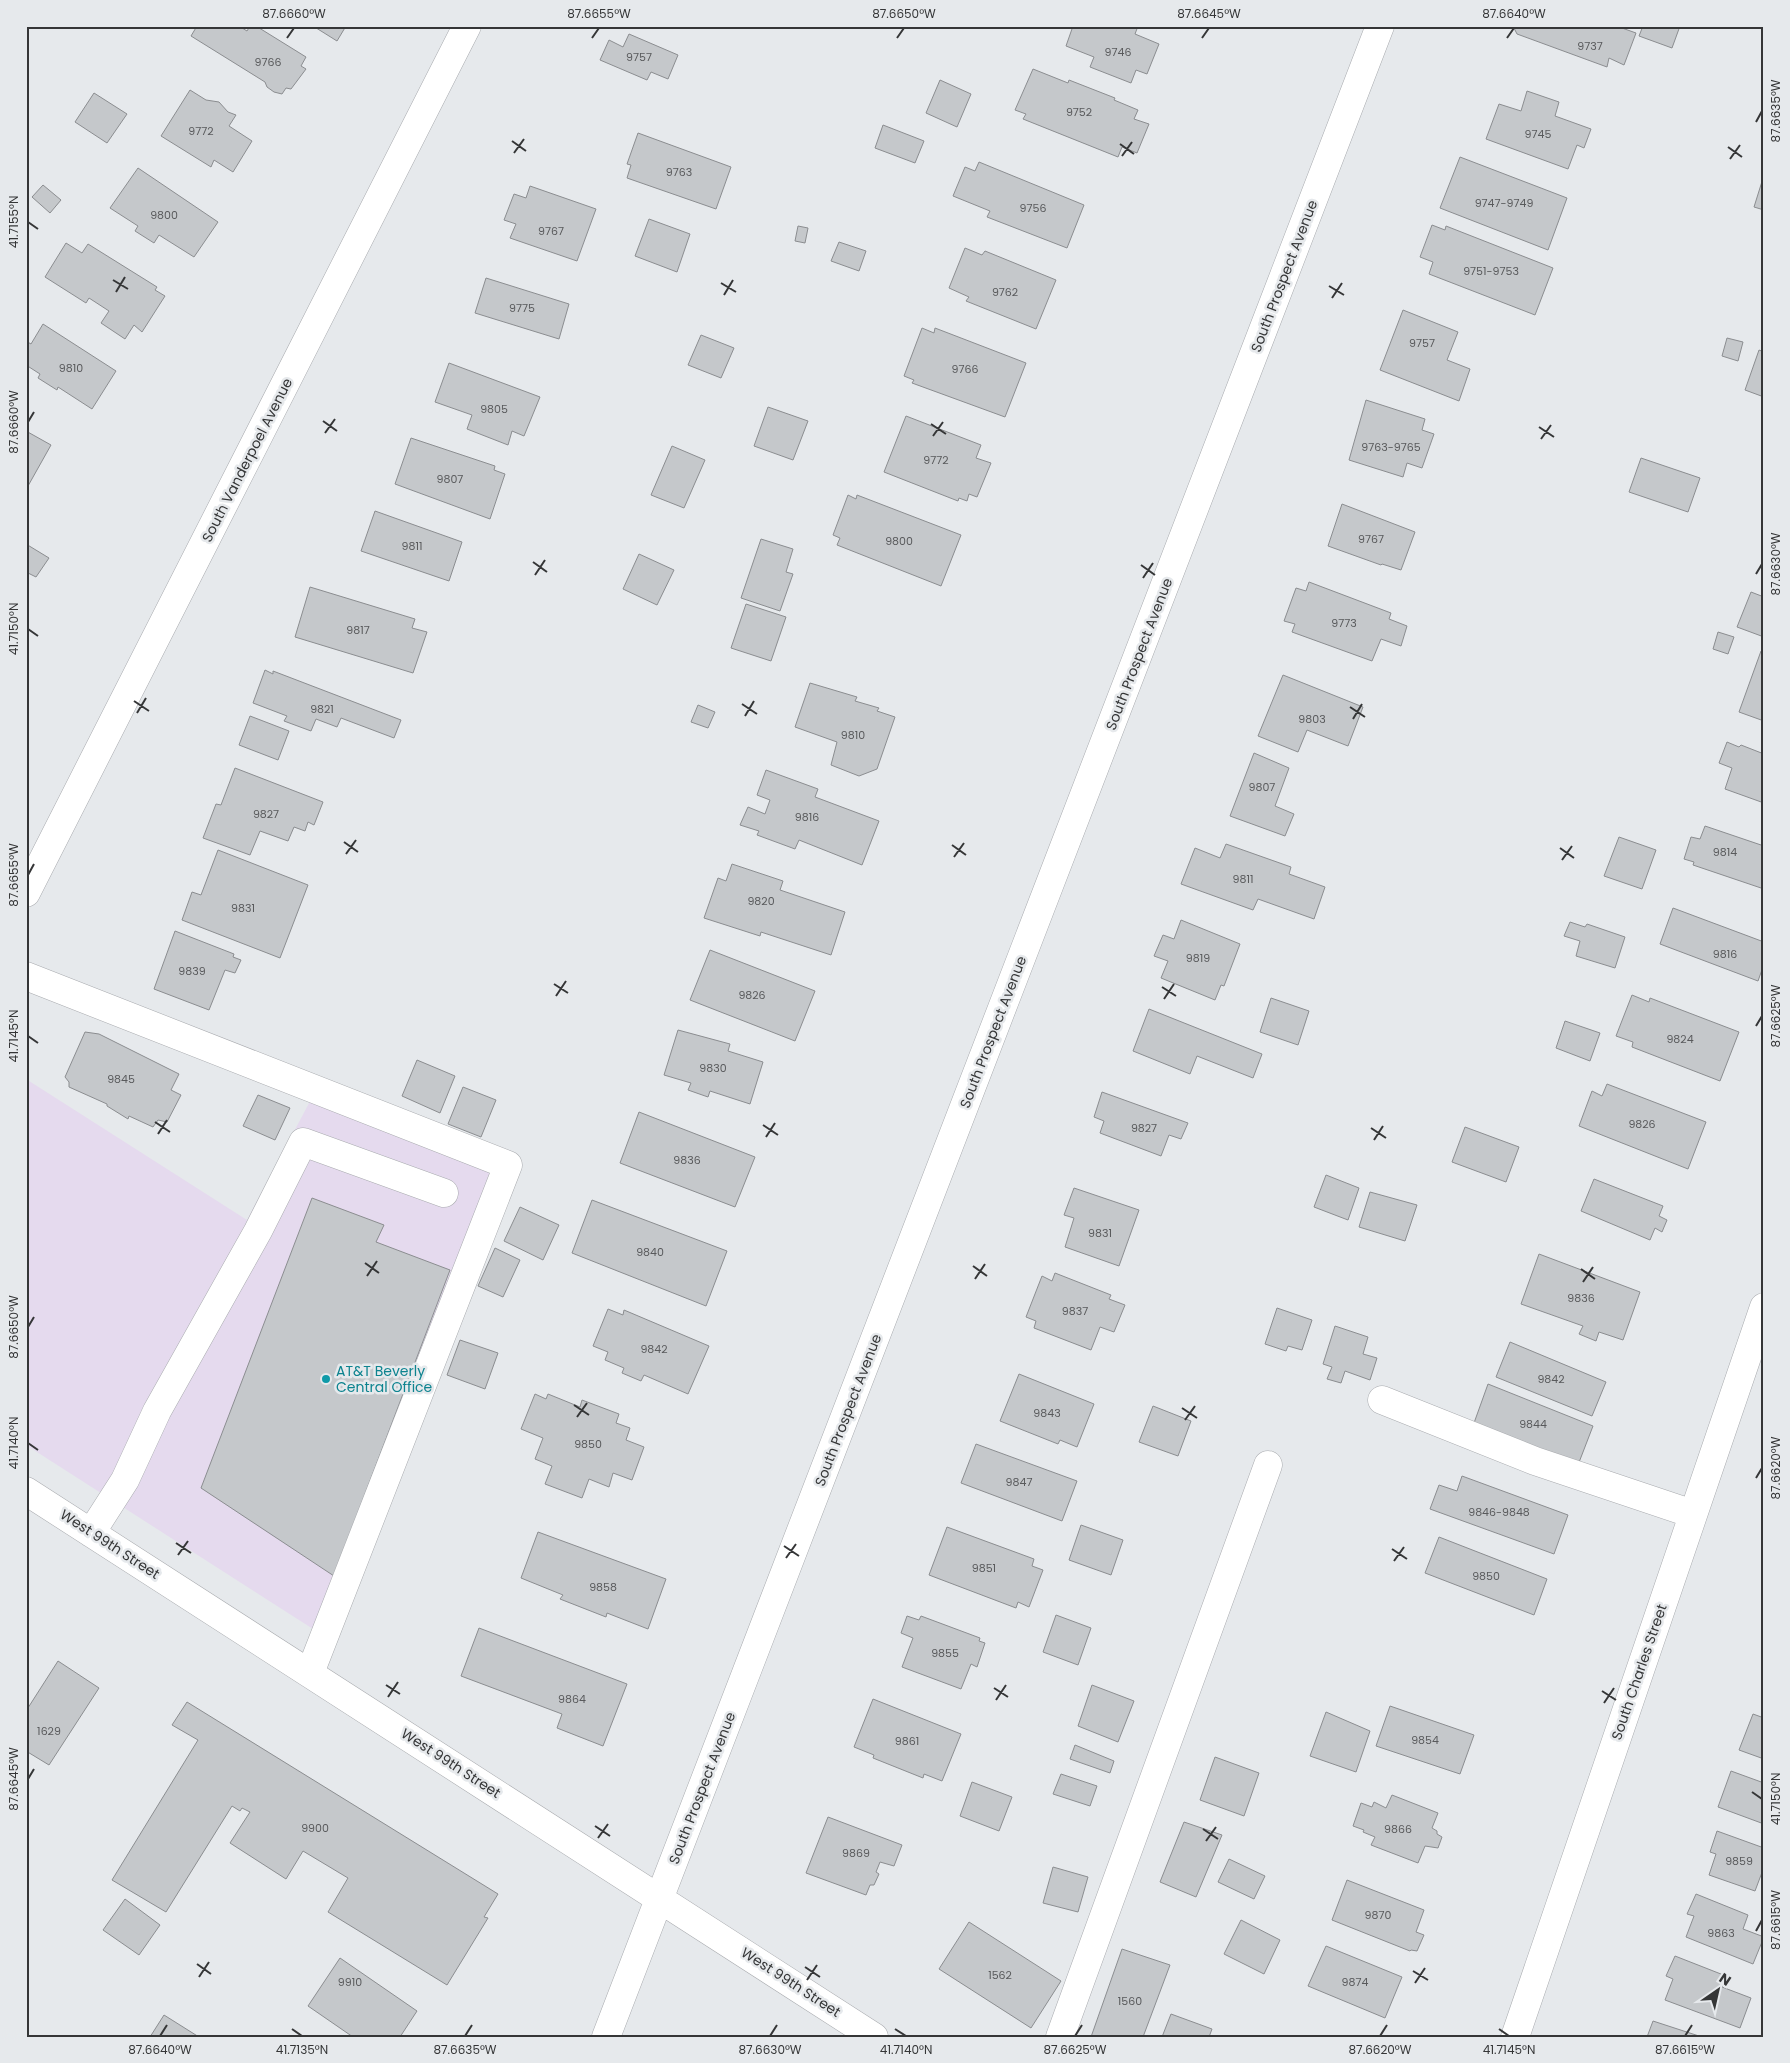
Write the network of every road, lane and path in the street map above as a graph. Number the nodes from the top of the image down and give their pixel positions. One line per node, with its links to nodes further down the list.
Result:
1 (467, 26): 3 (street, South Vanderpoel Avenue)
2 (1380, 26): 13 (street, South Prospect Avenue)
3 (26, 893)
4 (26, 976): 12 (street)
5 (444, 1193): 11 (street)
6 (1764, 1307): 10 (street, South Charles Street)
7 (1382, 1400): 10 (street)
8 (1268, 1465): 16 (street)
9 (26, 1491): 11 (street, West 99th Street)
10 (1693, 1514): 17 (street, South Charles Street)
11 (91, 1532): 12 (street, West 99th Street)
12 (310, 1673): 13 (street, West 99th Street)
13 (660, 1897): 14 (street, South Prospect Avenue); 15 (street, West 99th Street)
14 (606, 2037)
15 (874, 2037)
16 (1060, 2037)
17 (1515, 2037)

